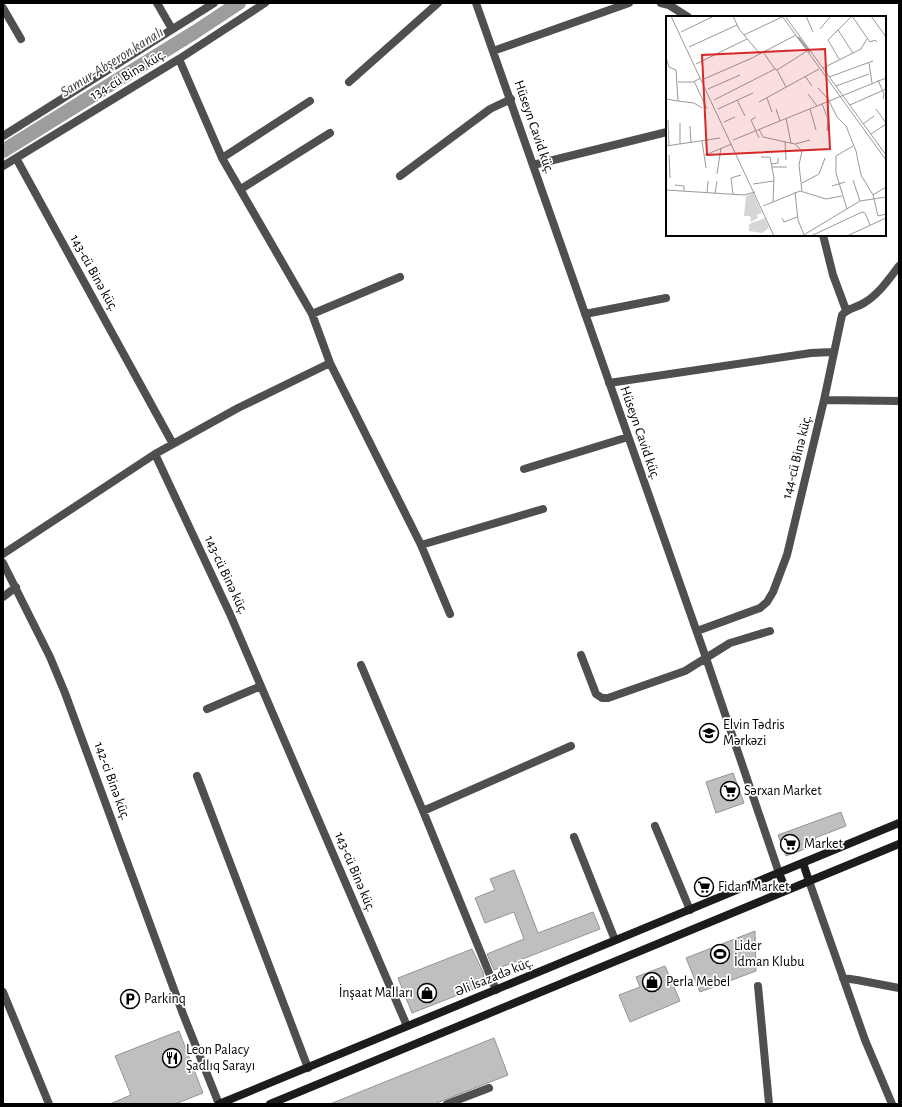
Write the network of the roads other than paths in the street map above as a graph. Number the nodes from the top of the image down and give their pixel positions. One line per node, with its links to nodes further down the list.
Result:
1 (158, 3): 10 (street)
2 (214, 3): 10 (street)
3 (265, 3): 13 (street, 134-cü Binə küç.)
4 (438, 3): 14 (street)
5 (476, 3): 12 (street, Hüseyn Cavid küç.)
6 (629, 3): 12 (street)
7 (661, 3): 9 (street)
8 (3, 8): 11 (street)
9 (686, 16)
10 (172, 29): 19 (street)
11 (20, 39)
12 (493, 50): 15 (street, Hüseyn Cavid küç.)
13 (179, 59): 20 (street, 134-cü Binə küç.); 21 (street)
14 (349, 82)
15 (511, 99): 22 (street, Hüseyn Cavid küç.); 24 (street)
16 (310, 101): 21 (street)
17 (666, 132): 22 (street)
18 (330, 133): 25 (street)
19 (3, 136)
20 (16, 158): 23 (street, 134-cü Binə küç.); 39 (street, 143-cü Binə küç.)
21 (222, 158): 25 (street)
22 (533, 165): 32 (street, Hüseyn Cavid küç.)
23 (3, 166)
24 (400, 176)
25 (240, 189): 31 (street)
26 (823, 236): 30 (street)
27 (899, 266): 30 (street)
28 (400, 277): 31 (street)
29 (666, 298): 32 (street)
30 (846, 310): 33 (street, 144-cü Binə küç.)
31 (312, 314): 34 (street)
32 (585, 314): 35 (street, Hüseyn Cavid küç.)
33 (833, 352): 35 (street); 36 (street, 144-cü Binə küç.)
34 (330, 363): 39 (street); 43 (street)
35 (609, 382): 38 (street, Hüseyn Cavid küç.)
36 (824, 400): 37 (street); 49 (street, 144-cü Binə küç.)
37 (899, 401)
38 (628, 437): 41 (street); 49 (street, Hüseyn Cavid küç.)
39 (173, 444): 40 (street)
40 (155, 454): 44 (street); 54 (street, 143-cü Binə küç.)
41 (524, 469)
42 (543, 509): 43 (street)
43 (421, 545): 48 (street)
44 (3, 554)
45 (3, 563): 46 (street, 142-ci Binə küç.)
46 (16, 587): 47 (street); 78 (street, 142-ci Binə küç.)
47 (3, 597)
48 (450, 614)
49 (697, 631): 52 (street, Hüseyn Cavid küç.)
50 (770, 631): 52 (street)
51 (581, 655): 52 (street)
52 (706, 658): 64 (street, Hüseyn Cavid küç.)
53 (361, 665): 58 (street)
54 (261, 686): 55 (street); 74 (street, 143-cü Binə küç.)
55 (207, 710)
56 (570, 746): 58 (street)
57 (197, 776): 75 (street)
58 (423, 811): 72 (street)
59 (899, 823): 63 (main road)
60 (655, 826): 67 (street)
61 (574, 837): 68 (street)
62 (899, 844): 65 (main road)
63 (803, 863): 64 (main road, Əli İsazadə küç.); 65 (main road)
64 (779, 873): 66 (main road); 67 (main road, Əli İsazadə küç.)
65 (809, 881): 66 (main road); 69 (street)
66 (786, 890): 79 (main road)
67 (690, 910): 68 (main road, Əli İsazadə küç.)
68 (615, 940): 72 (main road, Əli İsazadə küç.)
69 (843, 978): 71 (street); 82 (street)
70 (758, 986): 81 (street)
71 (899, 988)
72 (496, 990): 74 (main road, Əli İsazadə küç.)
73 (3, 992): 77 (street)
74 (407, 1026): 75 (main road, Əli İsazadə küç.)
75 (308, 1068): 78 (main road, Əli İsazadə küç.)
76 (490, 1088): 80 (street)
77 (49, 1104)
78 (219, 1104)
79 (270, 1104)
80 (447, 1104)
81 (769, 1104)
82 (892, 1104)

